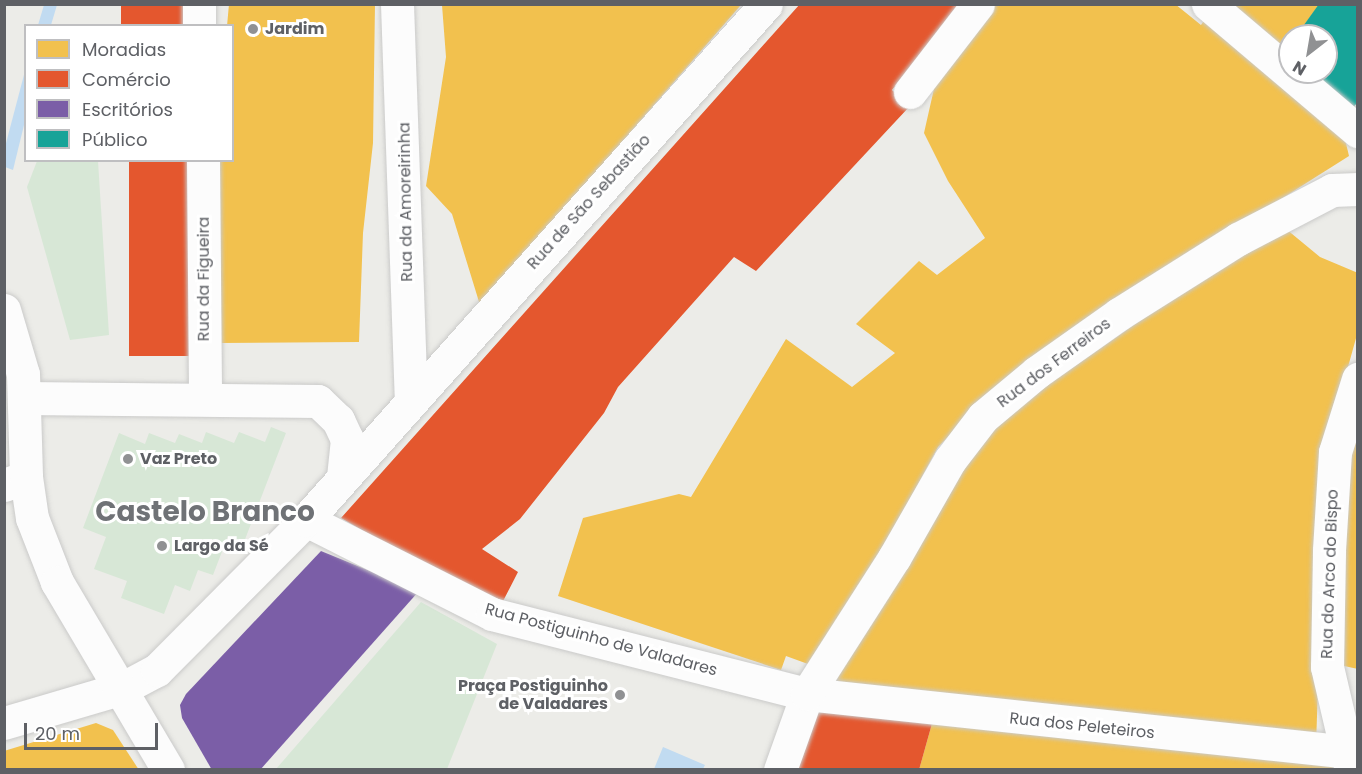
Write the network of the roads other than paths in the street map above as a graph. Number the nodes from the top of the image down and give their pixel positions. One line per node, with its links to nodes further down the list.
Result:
1 (199, 4): 6 (street)
2 (397, 4): 15 (street, Rua da Amoreirinha)
3 (766, 4): 15 (street, Rua de São Sebastião)
4 (978, 4): 7 (street)
5 (1208, 4): 8 (street)
6 (200, 24)
7 (910, 92)
8 (1358, 131)
9 (203, 162): 13 (street, Rua da Figueira)
10 (1358, 189): 20 (street, Rua dos Ferreiros)
11 (4, 310): 14 (street)
12 (1358, 379): 22 (street, Rua do Arco do Bispo)
13 (205, 397): 14 (street); 16 (street)
14 (24, 398): 17 (street)
15 (411, 400): 16 (street, Rua de São Sebastião)
16 (343, 475): 18 (street)
17 (15, 481): 19 (street)
18 (306, 520): 19 (street); 20 (street, Rua Postiguinho de Valadares)
19 (123, 688): 21 (street); 23 (street)
20 (807, 694): 22 (street, Rua dos Peleteiros); 24 (street, Rua dos Ferreiros)
21 (4, 723)
22 (1353, 759)
23 (168, 770)
24 (780, 770)

